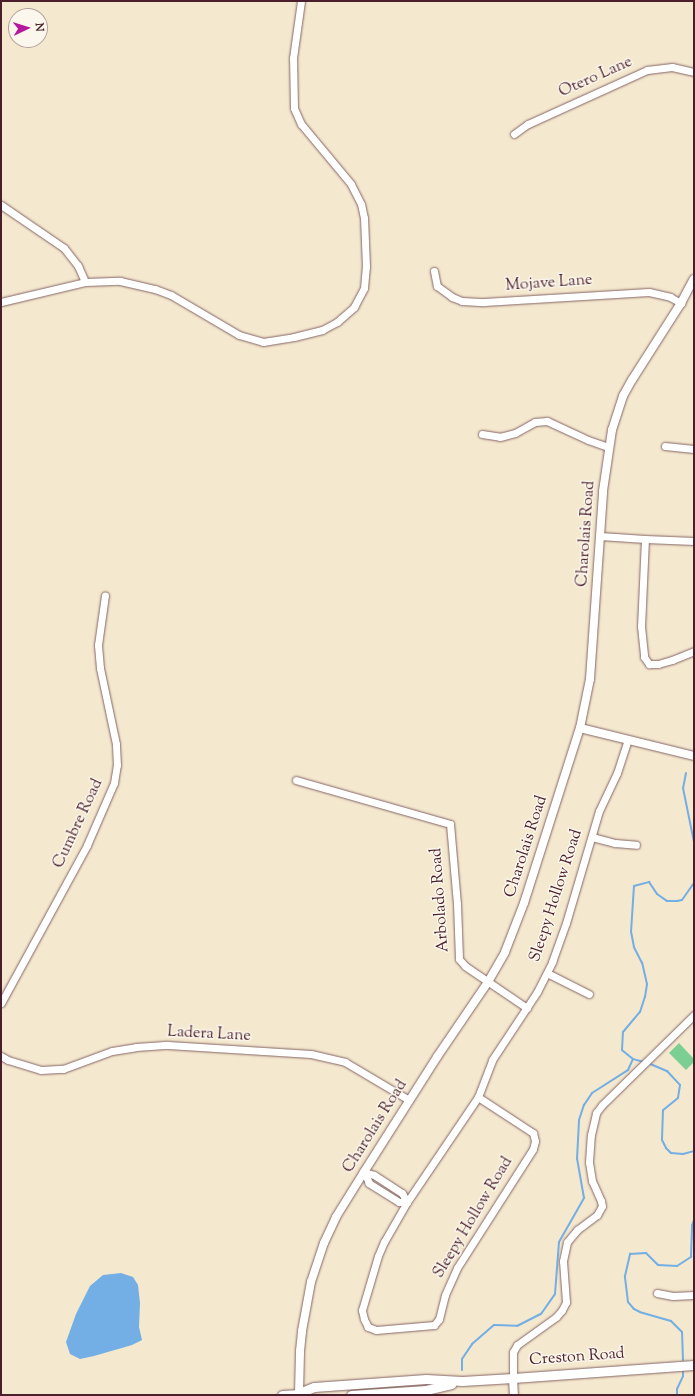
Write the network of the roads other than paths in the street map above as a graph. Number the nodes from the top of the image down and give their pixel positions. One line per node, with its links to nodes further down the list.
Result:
1 (301, 1): 7 (street)
2 (694, 72): 3 (street, Otero Lane)
3 (514, 134)
4 (1, 205): 7 (street)
5 (434, 271): 9 (street, Mojave Lane)
6 (694, 278): 9 (street, Charolais Road)
7 (86, 282): 8 (street)
8 (1, 302)
9 (681, 303): 12 (street, Charolais Road)
10 (482, 434): 12 (street)
11 (665, 446): 13 (street)
12 (608, 447): 14 (street, Charolais Road)
13 (694, 449)
14 (600, 536): 15 (street); 19 (street, Charolais Road)
15 (645, 539): 16 (street); 18 (street)
16 (694, 541)
17 (105, 595): 28 (street, Cumbre Road)
18 (694, 651)
19 (580, 728): 20 (street); 26 (street, Charolais Road)
20 (628, 740): 21 (street); 23 (street, Sleepy Hollow Road)
21 (694, 756)
22 (296, 780): 26 (street, Arbolado Road)
23 (592, 837): 24 (street); 25 (street, Sleepy Hollow Road)
24 (636, 845)
25 (547, 973): 27 (street); 29 (street, Sleepy Hollow Road)
26 (488, 982): 29 (street, Arbolado Road); 33 (street, Charolais Road)
27 (589, 994)
28 (1, 1003)
29 (527, 1008): 32 (street, Sleepy Hollow Road)
30 (694, 1015): 39 (street)
31 (1, 1056): 33 (street, Ladera Lane)
32 (478, 1098): 35 (street, Sleepy Hollow Road); 35 (street, Sleepy Hollow Road)
33 (409, 1100): 34 (street, Charolais Road)
34 (364, 1172): 35 (street); 41 (street, Charolais Road)
35 (407, 1202)
36 (657, 1293): 37 (street)
37 (694, 1296)
38 (694, 1364): 39 (main road, Creston Road)
39 (513, 1378): 40 (main road, Creston Road); 45 (street)
40 (462, 1381): 41 (main road, Creston Road); 44 (main road, Creston Road)
41 (299, 1393): 42 (main road, Creston Road); 43 (main road, Creston Road)
42 (282, 1395)
43 (310, 1395)
44 (351, 1395)
45 (514, 1395)

